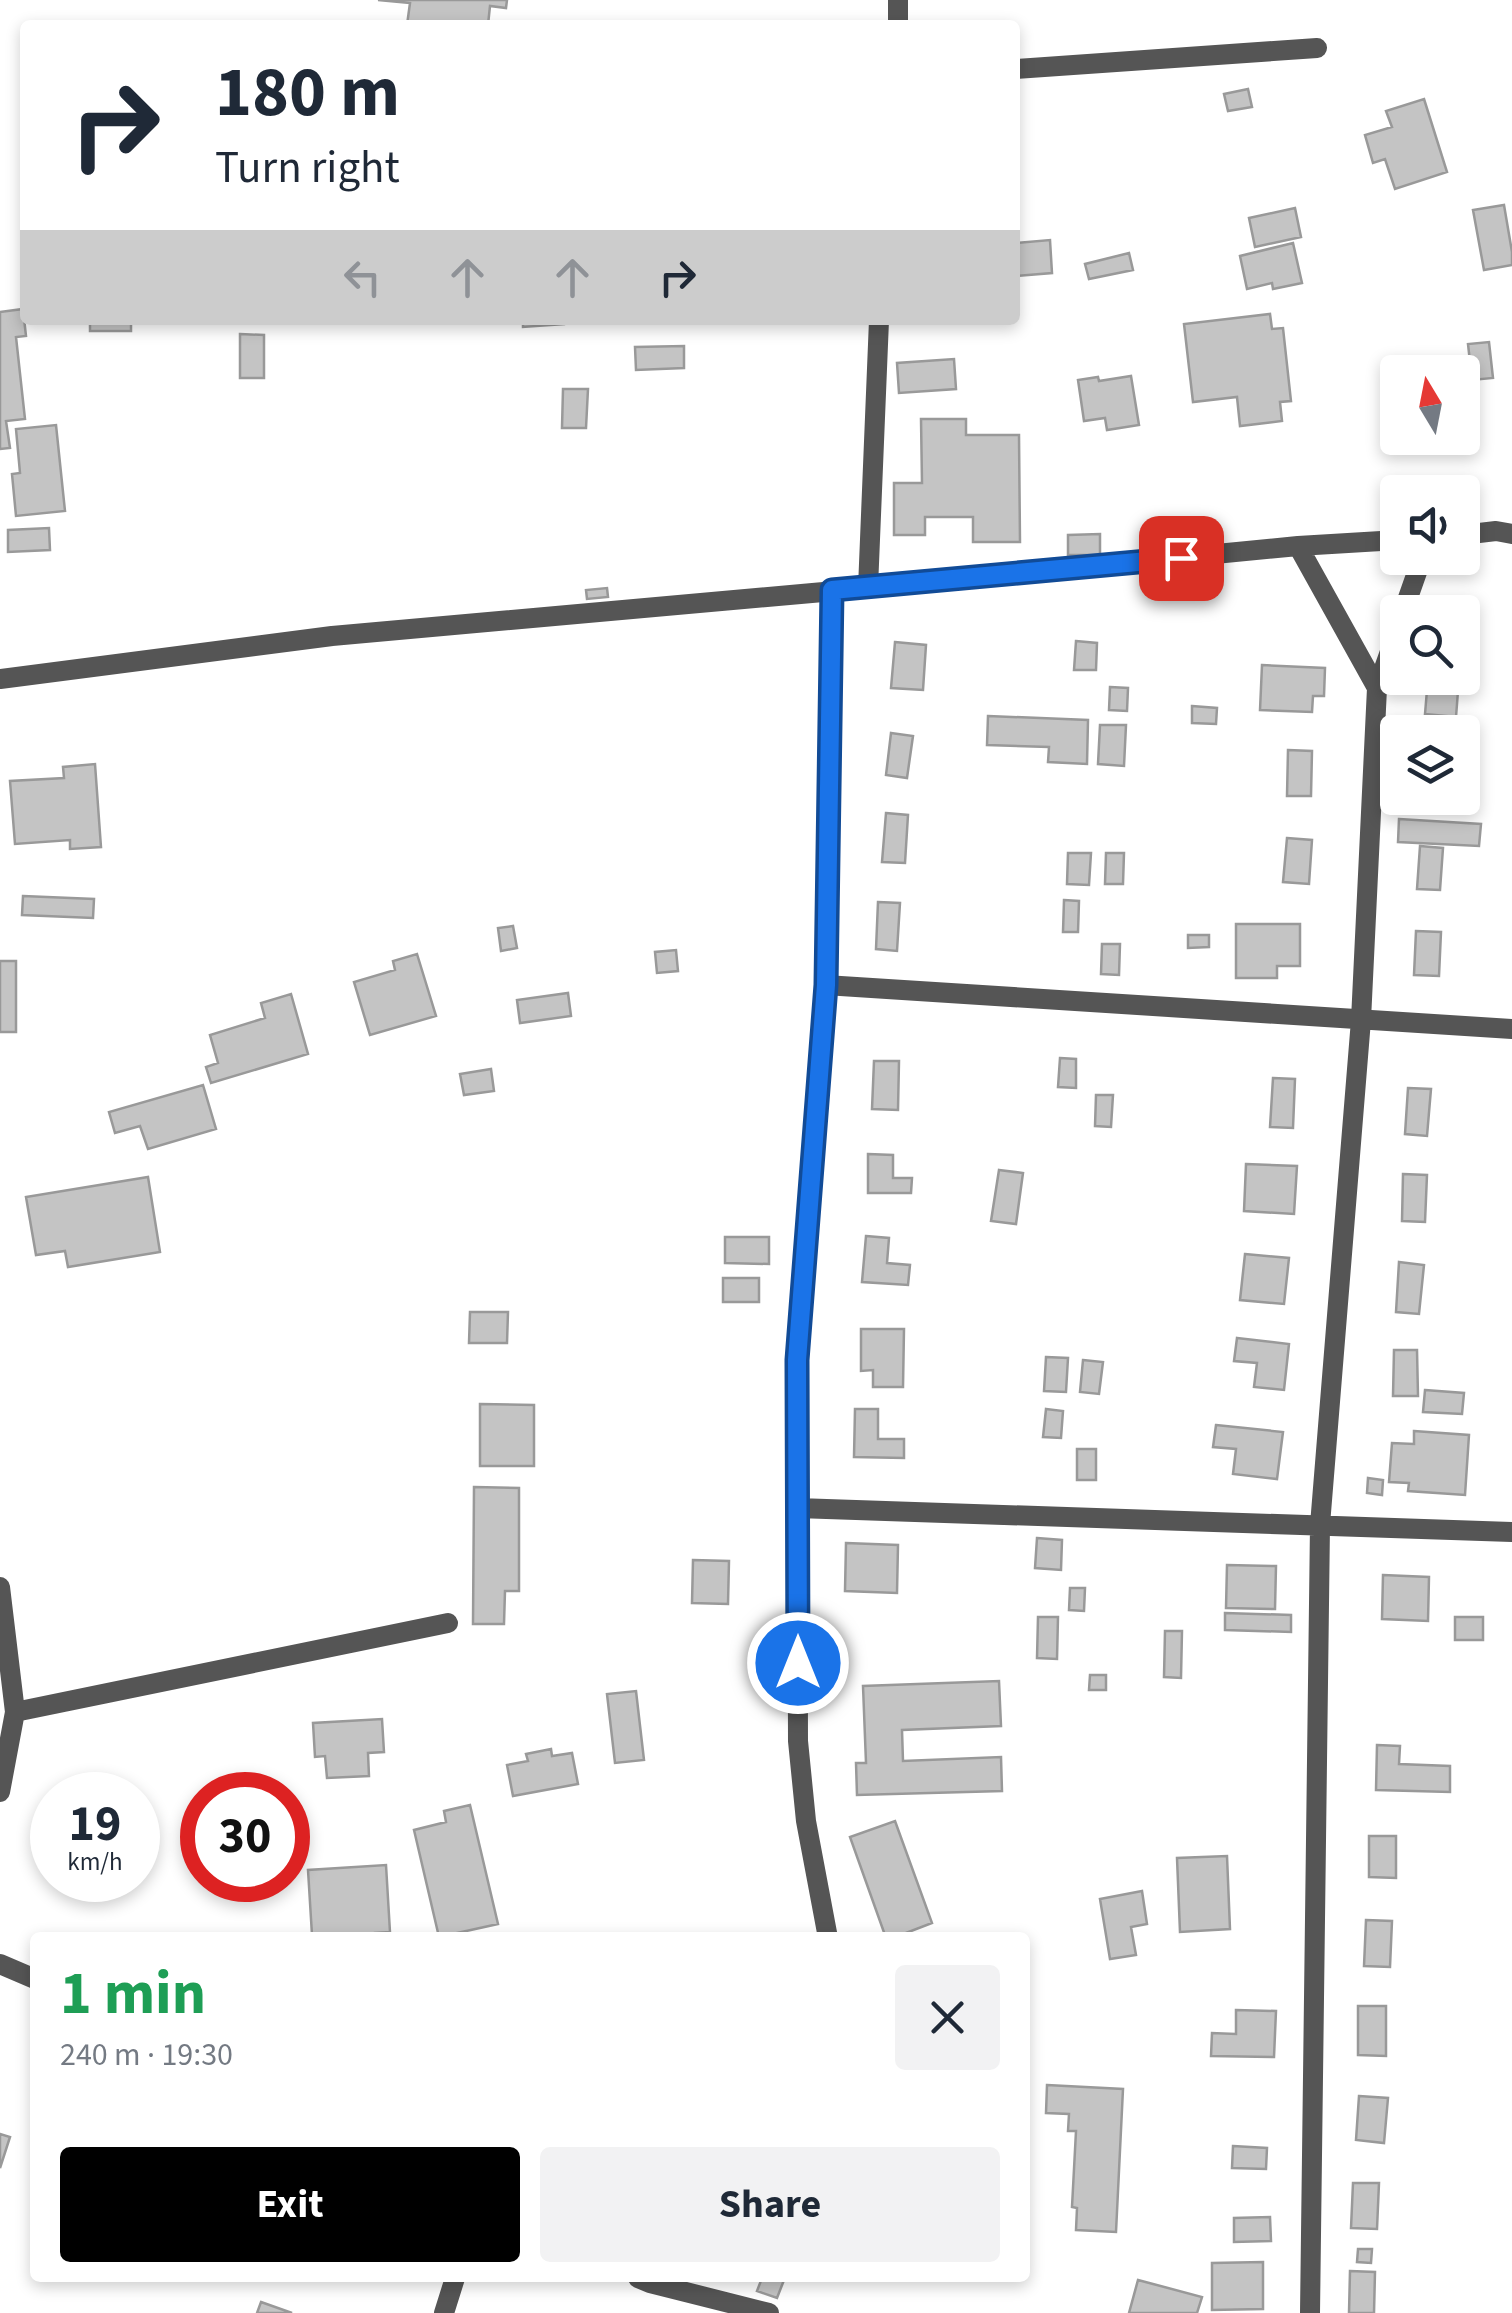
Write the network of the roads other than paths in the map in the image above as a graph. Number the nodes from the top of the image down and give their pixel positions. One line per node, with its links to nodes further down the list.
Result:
1 (1317, 48): 2 (street)
2 (1020, 70)
3 (879, 325): 8 (street)
4 (1480, 533): 5 (street)
5 (1512, 534)
6 (1380, 541): 7 (street)
7 (1298, 546): 8 (street); 12 (street)
8 (868, 588): 9 (street)
9 (832, 590): 10 (street); 13 (street)
10 (0, 679)
11 (1380, 682): 12 (street)
12 (1378, 688): 14 (street)
13 (826, 985): 14 (street); 16 (street)
14 (1361, 1020): 15 (street); 17 (street)
15 (1512, 1028)
16 (797, 1508): 17 (street); 23 (street)
17 (1320, 1525): 18 (street); 30 (street)
18 (1512, 1532)
19 (0, 1587): 21 (street)
20 (448, 1623): 21 (street)
21 (15, 1712): 22 (street)
22 (0, 1792)
23 (827, 1932)
24 (0, 1964): 25 (street)
25 (30, 1978)
26 (454, 2282): 28 (street)
27 (648, 2282): 29 (street)
28 (444, 2313)
29 (769, 2313)
30 (1310, 2313)

